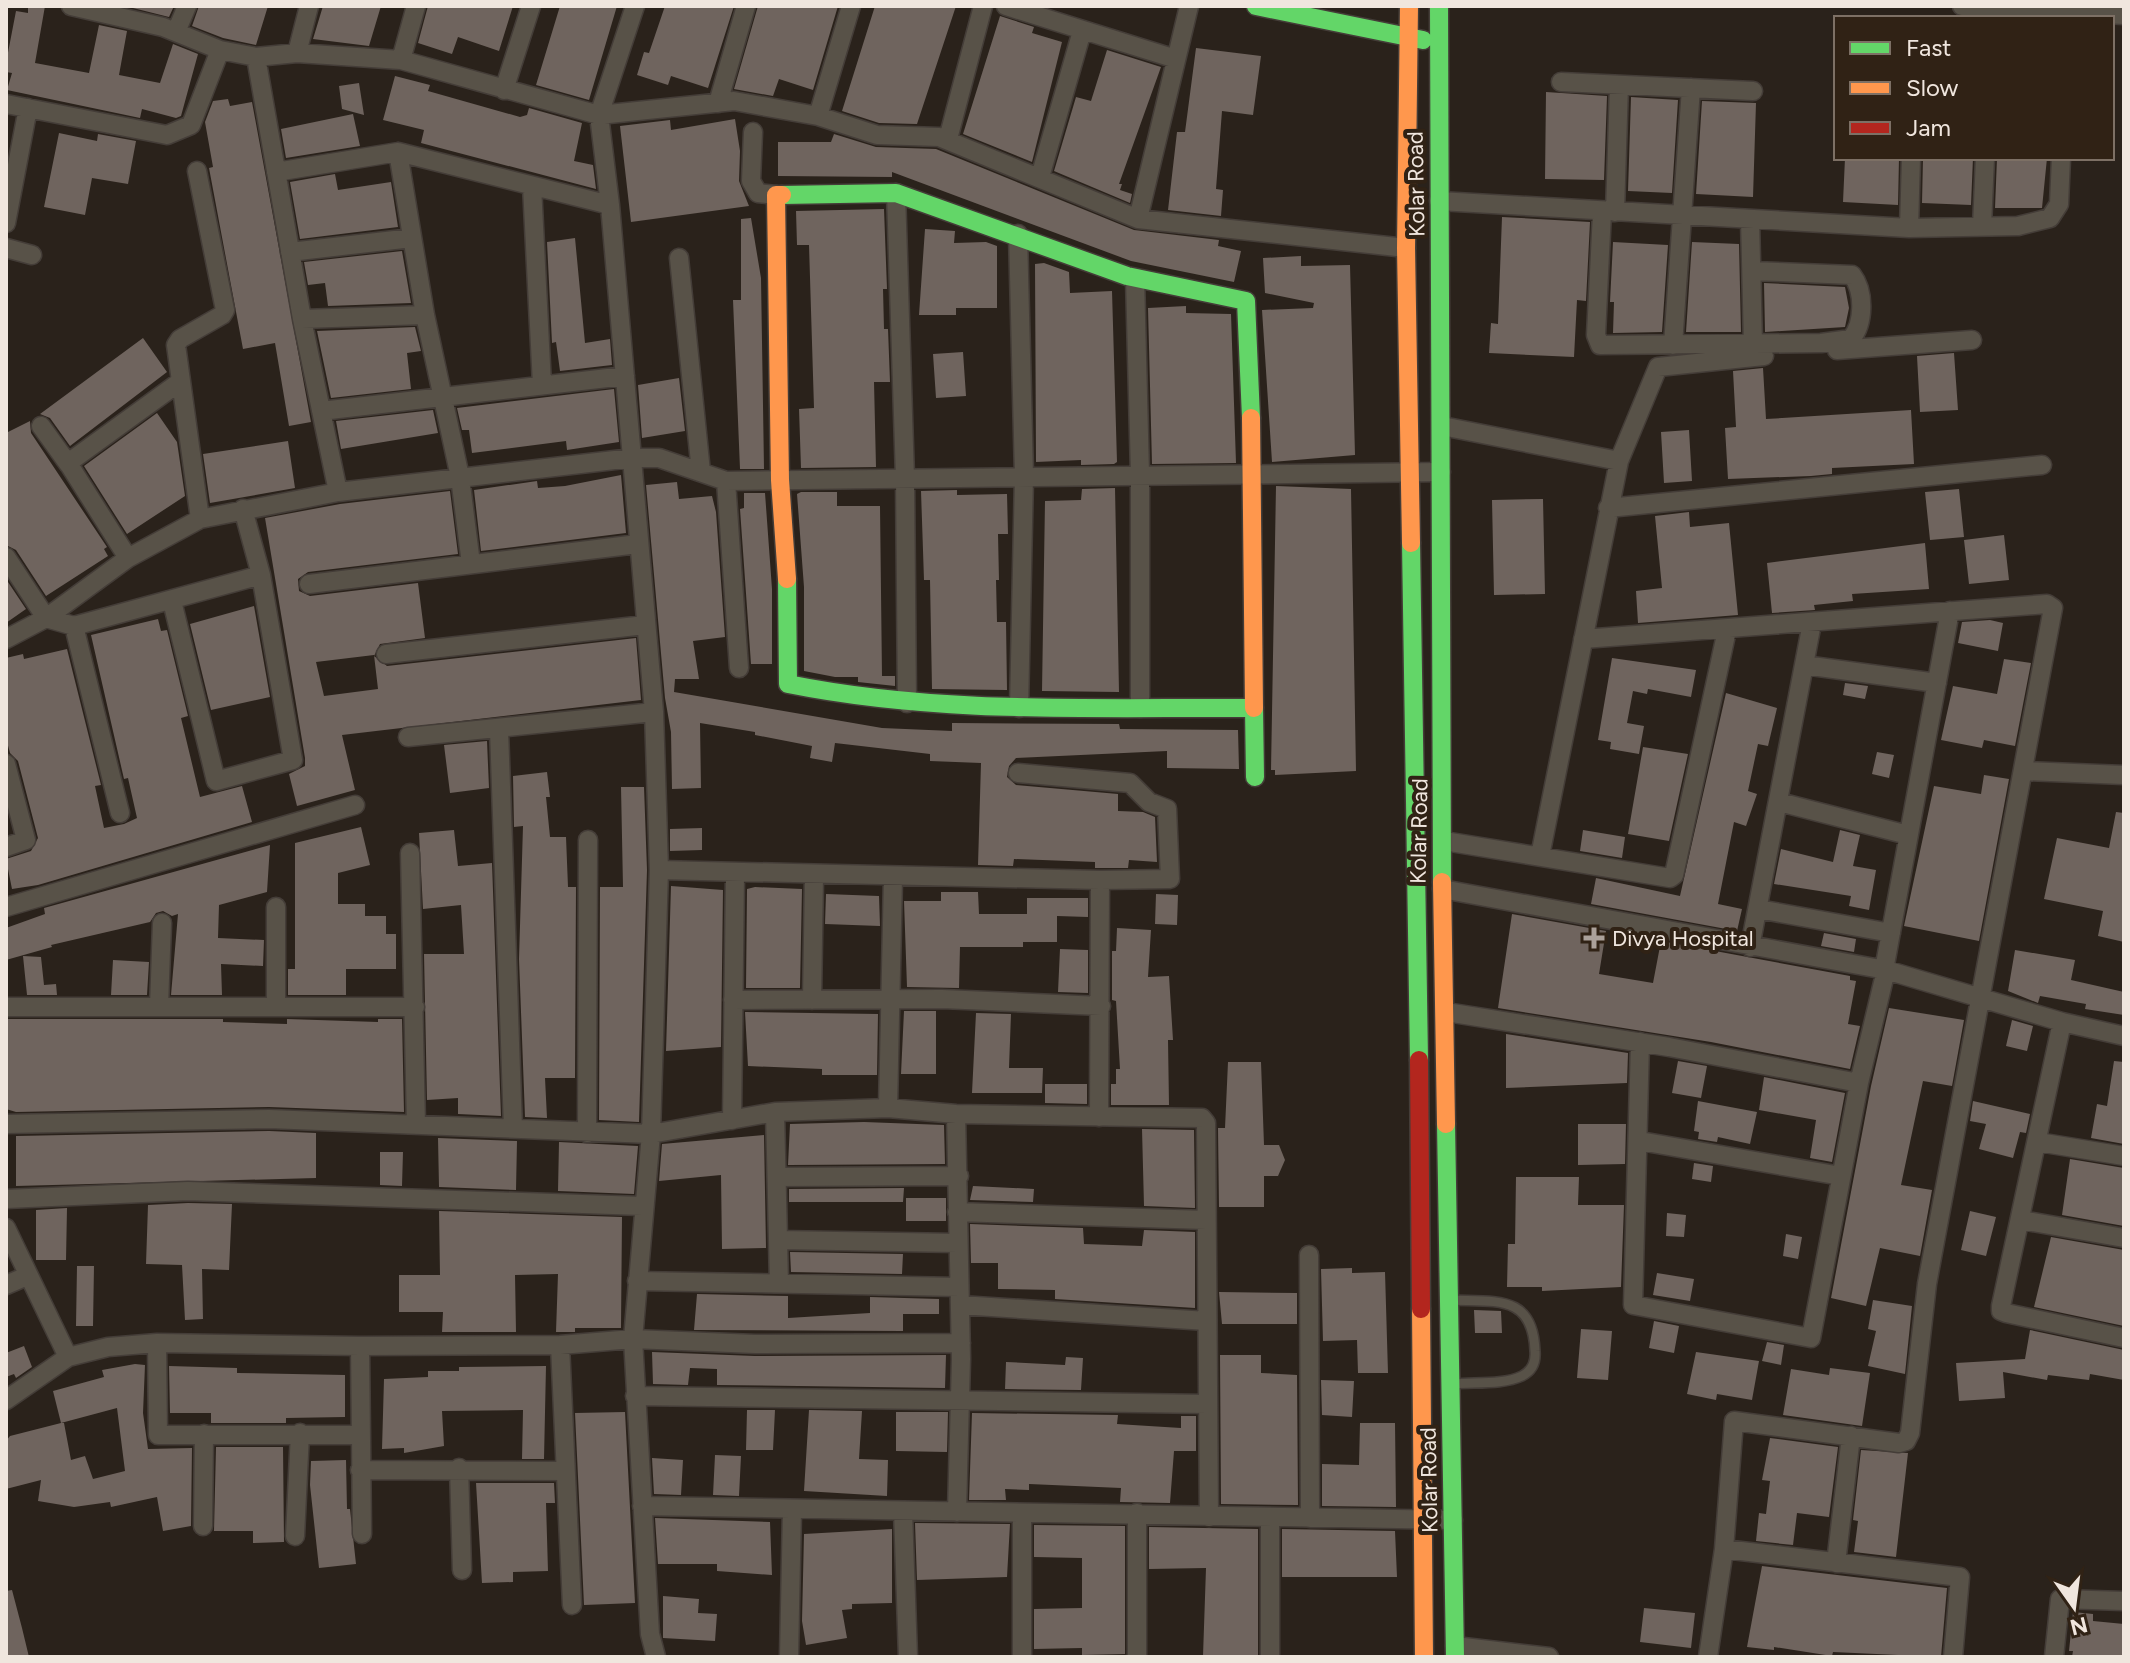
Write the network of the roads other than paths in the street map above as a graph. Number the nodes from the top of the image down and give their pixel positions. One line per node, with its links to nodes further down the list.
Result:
1 (71, 6): 18 (street)
2 (187, 6): 18 (street)
3 (309, 6): 22 (street)
4 (416, 6): 25 (street)
5 (531, 6): 29 (street)
6 (635, 6): 34 (street)
7 (746, 6): 31 (street)
8 (851, 6): 35 (street)
9 (983, 6): 37 (street)
10 (1006, 6): 17 (street)
11 (1189, 6): 24 (street)
12 (1256, 6): 19 (main road)
13 (1962, 6): 16 (street)
14 (1409, 12): 19 (main road, Kolar Road)
15 (1439, 12): 20 (main road, Kolar Road)
16 (2121, 12)
17 (1082, 31): 24 (street); 44 (street)
18 (176, 32): 21 (street)
19 (1408, 38): 20 (main road); 60 (main road, Kolar Road)
20 (1438, 42): 48 (main road, Kolar Road)
21 (220, 50): 23 (street); 33 (street)
22 (297, 53): 23 (street); 25 (street)
23 (256, 57): 43 (street)
24 (1176, 59): 52 (street)
25 (401, 60): 29 (street)
26 (1561, 82): 27 (street)
27 (1619, 85): 28 (street); 50 (street)
28 (1691, 88): 30 (street); 51 (street)
29 (504, 90): 34 (street)
30 (1753, 91)
31 (718, 103): 34 (street); 35 (street)
32 (6, 104): 33 (street)
33 (28, 108): 54 (street)
34 (599, 115): 49 (street)
35 (818, 116): 37 (street)
36 (753, 132): 47 (street)
37 (948, 139): 44 (street)
38 (398, 152): 43 (street); 45 (street); 58 (street)
39 (1911, 160): 56 (street)
40 (1985, 160): 55 (street)
41 (2061, 160): 55 (street)
42 (197, 171): 72 (street)
43 (276, 172): 61 (street)
44 (1040, 177): 52 (street)
45 (532, 186): 49 (street); 73 (street)
46 (896, 193): 47 (main road); 57 (main road); 89 (street)
47 (776, 195): 90 (main road)
48 (1439, 201): 50 (street); 77 (main road, Kolar Road)
49 (610, 205): 71 (street)
50 (1608, 212): 51 (street); 69 (street)
51 (1683, 217): 53 (street); 69 (street)
52 (1138, 219): 60 (street)
53 (1750, 219): 56 (street); 64 (street)
54 (6, 223)
55 (1982, 226): 56 (street)
56 (1909, 228)
57 (1018, 234): 65 (main road); 87 (street)
58 (412, 238): 61 (street); 66 (street)
59 (6, 248): 62 (street)
60 (1406, 248): 83 (main road, Kolar Road)
61 (290, 252): 67 (street)
62 (32, 255)
63 (679, 258): 82 (street)
64 (1753, 271): 70 (street); 70 (street)
65 (1135, 278): 85 (main road); 86 (street)
66 (425, 315): 67 (street); 74 (street)
67 (302, 319): 75 (street)
68 (1972, 340): 79 (street)
69 (1673, 345): 70 (street)
70 (1753, 345)
71 (625, 376): 73 (street); 78 (street)
72 (181, 381): 80 (street); 95 (street)
73 (542, 385): 74 (street)
74 (442, 396): 75 (street); 88 (street)
75 (321, 411): 92 (street)
76 (41, 426): 80 (street)
77 (1442, 426): 79 (street); 84 (main road, Kolar Road)
78 (632, 458): 82 (street); 88 (street); 96 (street)
79 (1619, 461): 93 (street)
80 (69, 465): 98 (street)
81 (2042, 465): 93 (street)
82 (701, 472): 91 (street)
83 (1408, 472): 84 (street); 85 (street); 224 (main road, Kolar Road)
84 (1441, 472): 132 (main road, Kolar Road)
85 (1253, 473): 86 (street); 118 (main road)
86 (1140, 474): 87 (street); 117 (street)
87 (1024, 476): 89 (street); 116 (street)
88 (460, 477): 92 (street); 99 (street)
89 (905, 478): 90 (street); 115 (street)
90 (780, 480): 91 (street); 115 (main road)
91 (726, 481): 113 (street)
92 (338, 492): 94 (street)
93 (1608, 508): 110 (street)
94 (243, 509): 95 (street); 100 (street)
95 (200, 519): 98 (street)
96 (638, 544): 99 (street); 106 (street)
97 (6, 557): 104 (street)
98 (128, 558): 104 (street)
99 (471, 564): 101 (street)
100 (261, 575): 102 (street); 102 (street)
101 (309, 584)
102 (172, 601): 107 (street)
103 (1950, 611): 105 (street); 114 (street); 123 (street)
104 (46, 618): 107 (street); 109 (street)
105 (1812, 623): 108 (street); 112 (street)
106 (645, 625): 111 (street); 119 (street)
107 (74, 626): 129 (street)
108 (1727, 630): 110 (street); 135 (street)
109 (6, 639)
110 (1583, 639): 135 (street)
111 (386, 654)
112 (1804, 665): 114 (street); 127 (street)
113 (739, 668)
114 (1937, 683): 130 (street)
115 (907, 703): 116 (main road)
116 (1019, 708): 117 (main road)
117 (1140, 708): 118 (main road)
118 (1254, 708): 126 (main road)
119 (654, 712): 120 (street); 136 (street)
120 (499, 730): 121 (street); 170 (street)
121 (408, 737)
122 (6, 764): 133 (street)
123 (2023, 771): 125 (street); 149 (street)
124 (1018, 773): 140 (street)
125 (2124, 775)
126 (1255, 777)
127 (1779, 802): 130 (street); 144 (street)
128 (355, 805): 142 (street)
129 (120, 813)
130 (1908, 835): 146 (street)
131 (588, 840): 171 (street)
132 (1444, 841): 135 (street); 141 (main road, Kolar Road)
133 (6, 847)
134 (410, 853): 157 (street)
135 (1540, 856)
136 (659, 870): 137 (street); 172 (street)
137 (735, 874): 138 (street); 150 (street)
138 (814, 876): 139 (street); 151 (street)
139 (893, 877): 140 (street); 152 (street)
140 (1100, 880): 155 (street)
141 (1442, 889): 147 (street); 158 (main road, Kolar Road)
142 (6, 907)
143 (276, 907): 153 (street)
144 (1758, 909): 146 (street); 147 (street)
145 (162, 923): 154 (street)
146 (1891, 933): 148 (street)
147 (1750, 947): 148 (street)
148 (1885, 970): 149 (street); 162 (street)
149 (1980, 995): 159 (street); 211 (street)
150 (733, 1000): 151 (street); 167 (street)
151 (812, 1000): 152 (street)
152 (891, 1001): 155 (street); 163 (street)
153 (276, 1005): 154 (street); 157 (street)
154 (159, 1006): 156 (street)
155 (1101, 1006): 166 (street)
156 (6, 1007)
157 (415, 1007): 169 (street)
158 (1446, 1012): 161 (street); 194 (main road, Kolar Road)
159 (2062, 1022): 160 (street); 174 (street)
160 (2124, 1036)
161 (1640, 1042): 162 (street); 173 (street)
162 (1859, 1083): 177 (street)
163 (888, 1108): 164 (street); 165 (street)
164 (775, 1112): 167 (street); 178 (street)
165 (956, 1114): 166 (street); 176 (street)
166 (1099, 1117): 182 (street)
167 (732, 1120): 172 (street)
168 (6, 1124): 169 (street)
169 (416, 1124): 170 (street)
170 (513, 1128): 171 (street)
171 (587, 1133): 172 (street)
172 (651, 1134): 180 (street)
173 (1640, 1141): 177 (street); 177 (street)
174 (2038, 1142): 175 (street); 183 (street)
175 (2124, 1156)
176 (959, 1176): 178 (street); 181 (street)
177 (1841, 1176)
178 (778, 1177): 186 (street)
179 (6, 1199): 180 (street)
180 (642, 1206): 190 (street)
181 (957, 1212): 182 (street); 187 (street)
182 (1206, 1220): 195 (street)
183 (2021, 1220): 185 (street); 196 (street)
184 (6, 1228): 189 (street)
185 (2124, 1238)
186 (778, 1240): 187 (street); 191 (street)
187 (957, 1243): 193 (street)
188 (1309, 1255): 223 (street)
189 (27, 1276): 192 (street); 202 (street)
190 (637, 1281): 191 (street); 197 (street)
191 (779, 1284): 193 (street)
192 (6, 1285)
193 (959, 1296): 195 (street); 199 (street)
194 (1450, 1300): 203 (main road, Kolar Road); 203 (lane)
195 (1207, 1321): 207 (street)
196 (2124, 1338)
197 (633, 1339): 199 (street); 200 (street); 204 (street)
198 (157, 1343): 201 (street); 202 (street); 209 (street)
199 (961, 1343): 206 (street)
200 (560, 1345): 201 (street); 214 (street)
201 (360, 1346): 210 (street)
202 (68, 1357): 205 (street)
203 (1451, 1384): 225 (main road, Kolar Road)
204 (635, 1396): 206 (street); 215 (street)
205 (6, 1400)
206 (961, 1402): 207 (street); 218 (street)
207 (1207, 1404): 221 (street)
208 (300, 1433): 209 (street); 210 (street); 228 (street)
209 (204, 1434): 226 (street)
210 (360, 1435): 213 (street)
211 (1851, 1436): 229 (street); 230 (street)
212 (459, 1468): 213 (street); 214 (street); 231 (street)
213 (360, 1470): 227 (street)
214 (565, 1471): 233 (street)
215 (642, 1506): 216 (street); 235 (street)
216 (792, 1510): 217 (street); 236 (street)
217 (903, 1511): 218 (street); 237 (street)
218 (957, 1512): 219 (street)
219 (1022, 1513): 220 (street); 239 (street)
220 (1137, 1513): 221 (street); 240 (street)
221 (1209, 1517): 222 (street)
222 (1270, 1518): 223 (street); 241 (street)
223 (1310, 1518): 224 (street)
224 (1422, 1519): 225 (street); 242 (main road, Kolar Road)
225 (1453, 1520): 234 (main road, Kolar Road)
226 (203, 1526)
227 (362, 1534)
228 (295, 1536)
229 (1724, 1549): 230 (street); 244 (street)
230 (1836, 1563): 245 (street)
231 (462, 1570)
232 (2124, 1601): 246 (street)
233 (572, 1605)
234 (1455, 1652): 243 (street)
235 (656, 1657)
236 (789, 1657)
237 (908, 1657)
238 (1007, 1657): 239 (street)
239 (1023, 1657)
240 (1137, 1657)
241 (1270, 1657)
242 (1424, 1657)
243 (1549, 1657)
244 (1708, 1657)
245 (1953, 1657)
246 (2054, 1657)

